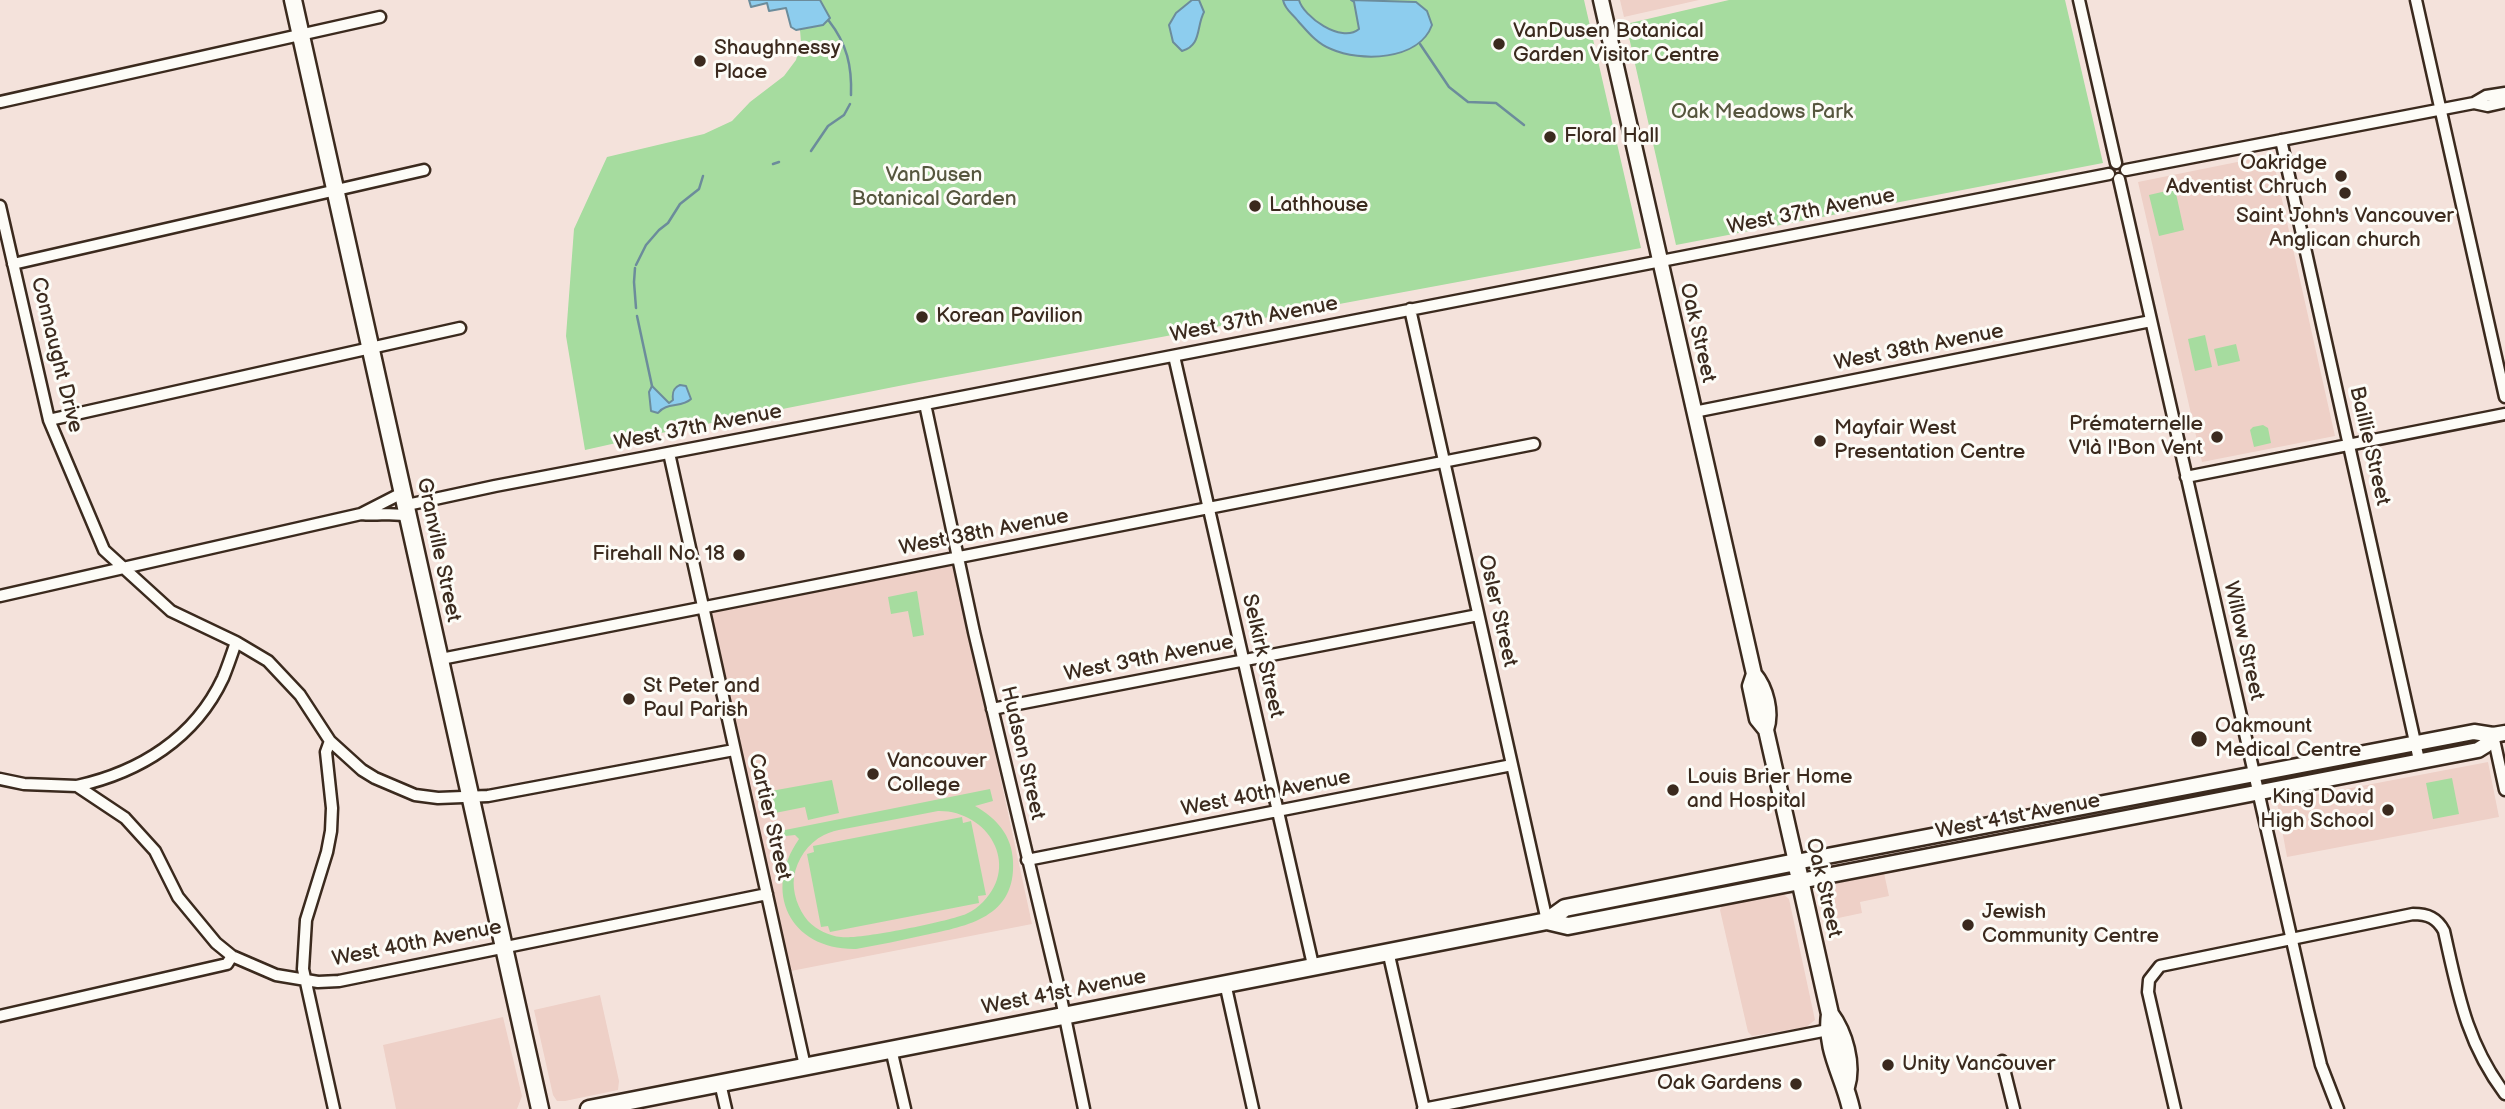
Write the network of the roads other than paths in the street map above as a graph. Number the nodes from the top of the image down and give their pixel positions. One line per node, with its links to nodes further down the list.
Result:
1 (293, 0): 6 (main road, Granville Street)
2 (1601, 0): 19 (main road, Oak Street)
3 (2079, 0): 13 (street)
4 (2416, 0): 11 (street)
5 (380, 17): 6 (street)
6 (301, 35): 8 (street); 17 (main road, Granville Street)
7 (2505, 93): 10 (street)
8 (0, 102)
9 (2505, 102): 10 (street)
10 (2474, 103): 11 (street)
11 (2440, 109): 12 (street); 26 (street)
12 (2281, 140): 16 (street); 32 (street, Baillie Street)
13 (2116, 163): 15 (street); 16 (street)
14 (424, 170): 17 (street)
15 (2109, 174): 16 (street); 19 (street, West 37th Avenue)
16 (2122, 175): 22 (street, Willow Street)
17 (336, 191): 20 (street); 24 (main road, Granville Street)
18 (0, 206): 20 (street, Connaught Drive)
19 (1659, 260): 21 (street, West 37th Avenue); 28 (main road, Oak Street)
20 (13, 264): 30 (street, Connaught Drive)
21 (1410, 309): 25 (street, West 37th Avenue); 34 (street, Osler Street)
22 (2151, 321): 28 (street, West 38th Avenue); 35 (street, Willow Street)
23 (460, 328): 24 (street)
24 (371, 348): 30 (street); 36 (main road, Granville Street)
25 (1174, 356): 27 (street, West 37th Avenue); 37 (street, Selkirk Street)
26 (2505, 397)
27 (925, 404): 33 (street, West 37th Avenue); 39 (street, Hudson Street)
28 (1694, 412): 66 (main road, Oak Street)
29 (2505, 414): 32 (street)
30 (49, 420): 40 (street, Connaught Drive)
31 (1534, 444): 34 (street, West 38th Avenue)
32 (2349, 446): 35 (street); 50 (street, Baillie Street)
33 (669, 453): 36 (street, West 37th Avenue); 42 (street, Cartier Street)
34 (1444, 462): 37 (street, West 38th Avenue); 43 (street, Osler Street)
35 (2186, 477): 54 (street, Willow Street)
36 (407, 504): 38 (street, West 37th Avenue); 38 (street, West 37th Avenue); 45 (main road, Granville Street)
37 (1209, 508): 39 (street, West 38th Avenue); 46 (street, Selkirk Street)
38 (360, 514): 40 (street, West 37th Avenue)
39 (959, 557): 42 (street, West 38th Avenue); 47 (street, Hudson Street)
40 (124, 567): 41 (street, West 37th Avenue); 44 (street, Connaught Drive)
41 (0, 596)
42 (703, 607): 45 (street, West 38th Avenue); 51 (street, Cartier Street)
43 (1478, 615): 46 (street, West 39th Avenue); 53 (street, Osler Street)
44 (236, 642): 49 (street, Connaught Drive); 56 (street)
45 (441, 659): 60 (main road, Granville Street)
46 (1244, 660): 47 (street, West 39th Avenue); 61 (street, Selkirk Street)
47 (992, 709): 65 (street, Hudson Street)
48 (2499, 734): 50 (main road, West 41st Avenue); 52 (main road, West 41st Avenue); 57 (street)
49 (330, 741): 60 (street, Connaught Drive); 75 (street)
50 (2416, 743): 52 (street, Baillie Street); 54 (main road, West 41st Avenue)
51 (734, 750): 60 (street); 68 (street, Cartier Street)
52 (2419, 760): 58 (main road, West 41st Avenue)
53 (1512, 765): 61 (street, West 40th Avenue); 69 (street, Osler Street)
54 (2253, 775): 58 (street, Willow Street); 59 (main road, West 41st Avenue)
55 (0, 779): 56 (street)
56 (77, 786): 73 (street)
57 (2505, 790)
58 (2257, 792): 62 (main road, West 41st Avenue); 70 (street, Willow Street)
59 (2118, 795): 62 (main road); 63 (main road, West 41st Avenue)
60 (471, 797): 71 (main road, Granville Street)
61 (1277, 811): 65 (street, West 40th Avenue); 74 (street, Selkirk Street)
62 (2122, 819): 64 (main road, West 41st Avenue)
63 (1930, 831): 64 (main road); 66 (main road, West 41st Avenue)
64 (1935, 855): 67 (main road, West 41st Avenue)
65 (1027, 860): 77 (street, Hudson Street)
66 (1796, 862): 67 (main road, Oak Street); 69 (main road, West 41st Avenue)
67 (1800, 881): 69 (main road, West 41st Avenue); 79 (main road, Oak Street)
68 (766, 894): 71 (street, West 40th Avenue); 82 (street, Cartier Street)
69 (1546, 921): 72 (main road, West 41st Avenue)
70 (2291, 937): 84 (street); 95 (street); 96 (street, Willow Street)
71 (504, 947): 75 (street, West 40th Avenue); 86 (main road, Granville Street)
72 (1388, 951): 74 (main road, West 41st Avenue); 92 (street)
73 (232, 956): 75 (street, West 40th Avenue); 78 (street)
74 (1312, 965): 76 (main road, West 41st Avenue)
75 (305, 981): 85 (street)
76 (1225, 983): 77 (main road, West 41st Avenue); 91 (street)
77 (1064, 1015): 80 (main road, West 41st Avenue); 90 (street, Hudson Street)
78 (0, 1016)
79 (1829, 1022): 92 (street); 93 (main road, Oak Street)
80 (891, 1049): 82 (main road, West 41st Avenue); 89 (street)
81 (2002, 1061): 94 (street)
82 (805, 1066): 83 (main road, West 41st Avenue)
83 (720, 1083): 87 (main road, West 41st Avenue); 88 (street)
84 (2505, 1094)
85 (334, 1109)
86 (540, 1109)
87 (589, 1109)
88 (726, 1109)
89 (905, 1109)
90 (1084, 1109)
91 (1254, 1109)
92 (1423, 1109)
93 (1851, 1109)
94 (2014, 1109)
95 (2175, 1109)
96 (2338, 1109)

